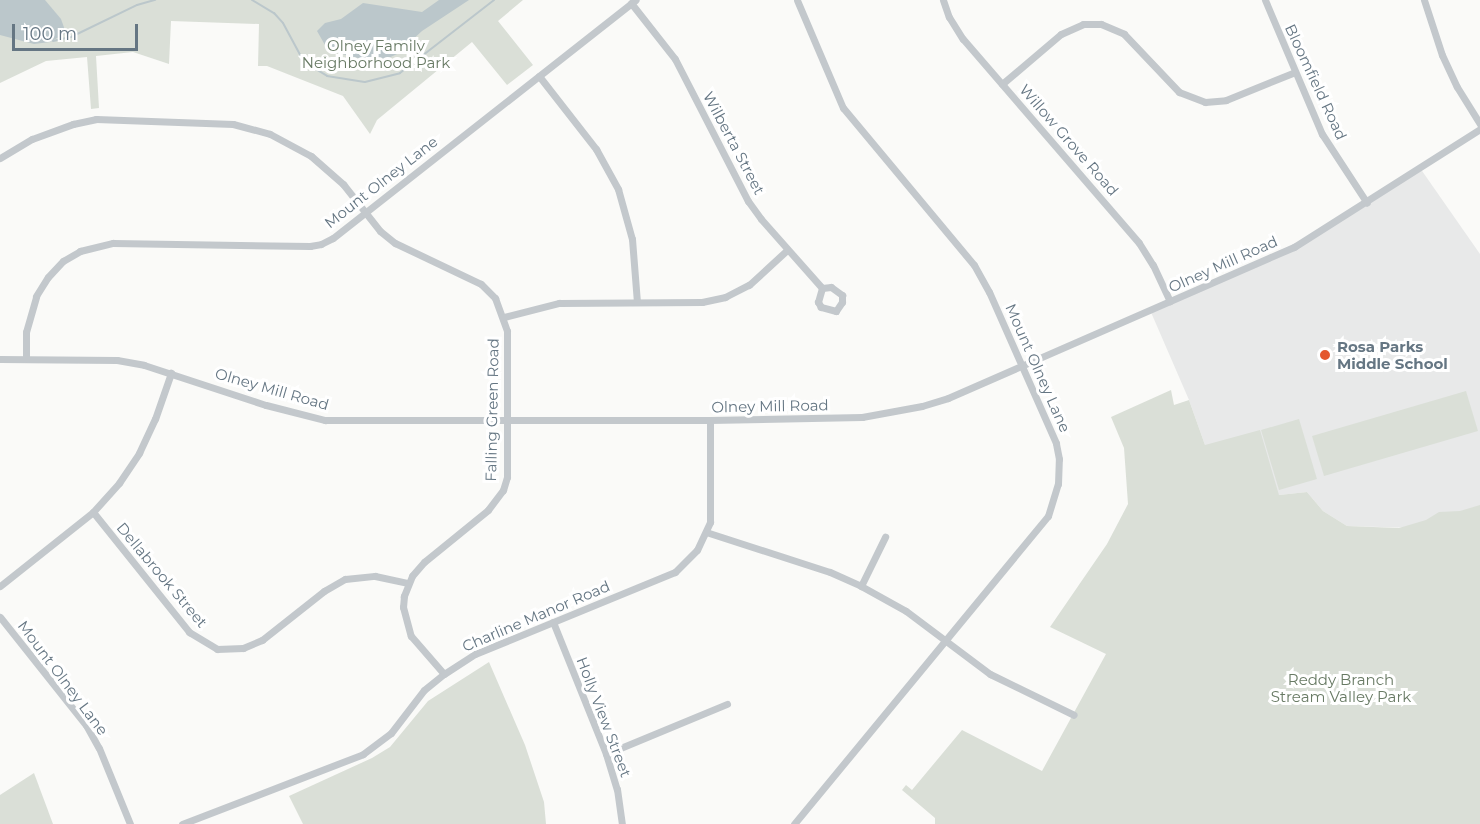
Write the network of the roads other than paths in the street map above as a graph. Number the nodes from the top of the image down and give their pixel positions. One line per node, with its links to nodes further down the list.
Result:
1 (797, 0): 21 (street, Mount Olney Lane)
2 (943, 0): 8 (street, Willow Grove Road)
3 (1265, 0): 6 (street, Bloomfield Road)
4 (1424, 0): 9 (street)
5 (633, 2): 7 (street, Mount Olney Lane); 14 (street, Wilberta Street)
6 (1295, 72): 8 (street); 12 (street, Bloomfield Road)
7 (539, 76): 13 (street, Mount Olney Lane); 17 (street)
8 (1002, 84): 16 (street, Willow Grove Road)
9 (1480, 124)
10 (1480, 129): 12 (street, Olney Mill Road)
11 (0, 159): 13 (street, Falling Green Road)
12 (1367, 203): 16 (street, Olney Mill Road)
13 (365, 213): 18 (street, Falling Green Road); 20 (street, Mount Olney Lane)
14 (788, 250): 15 (street, Wilberta Street); 17 (street)
15 (822, 288)
16 (1170, 301): 21 (street, Olney Mill Road)
17 (638, 302): 18 (street)
18 (504, 316): 23 (street, Falling Green Road)
19 (0, 359): 20 (street, Olney Mill Road)
20 (26, 359): 22 (street, Olney Mill Road)
21 (1022, 366): 24 (street, Olney Mill Road); 33 (street, Mount Olney Lane)
22 (171, 373): 23 (street, Olney Mill Road); 25 (street)
23 (507, 420): 24 (street, Olney Mill Road); 28 (street, Falling Green Road)
24 (711, 420): 26 (street, Charline Manor Road)
25 (93, 512): 28 (street, Dellabrook Street); 29 (street)
26 (706, 532): 30 (street); 32 (street, Charline Manor Road)
27 (885, 537): 30 (street)
28 (408, 583): 34 (street, Falling Green Road)
29 (0, 586)
30 (861, 586): 33 (street)
31 (0, 617): 38 (street, Mount Olney Lane)
32 (553, 622): 34 (street, Charline Manor Road); 37 (street, Holly View Street)
33 (945, 642): 36 (street); 41 (street, Mount Olney Lane)
34 (444, 674): 39 (street, Charline Manor Road)
35 (727, 704): 37 (street)
36 (1074, 715)
37 (606, 753): 40 (street, Holly View Street)
38 (130, 824)
39 (182, 824)
40 (621, 824)
41 (794, 824)

